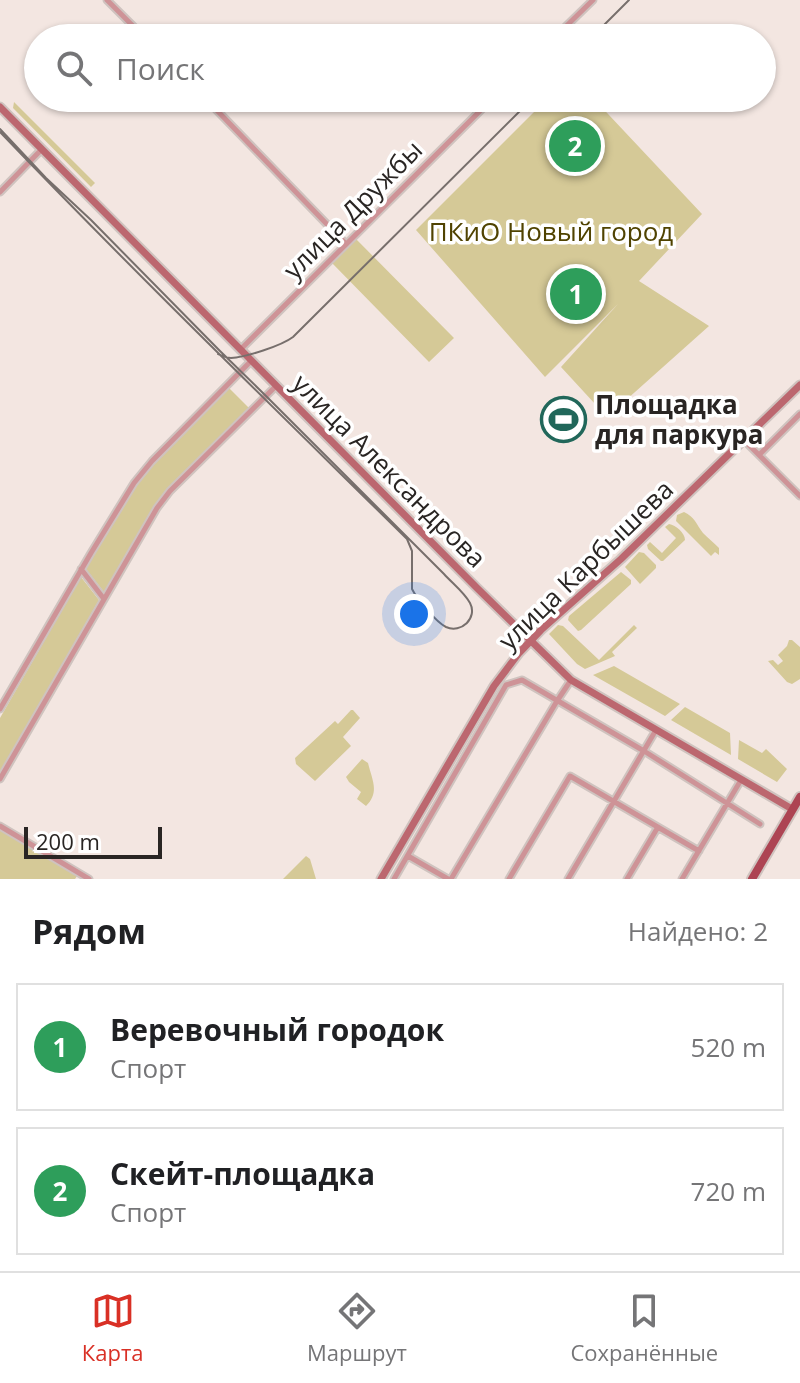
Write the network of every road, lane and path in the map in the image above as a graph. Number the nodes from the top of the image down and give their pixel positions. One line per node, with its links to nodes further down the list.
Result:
1 (107, 0): 3 (street)
2 (593, 0): 4 (street)
3 (131, 24)
4 (568, 24)
5 (0, 107): 8 (main road, улица Александрова)
6 (219, 112): 10 (street)
7 (479, 112): 10 (street, улица Дружбы)
8 (41, 150): 9 (street); 11 (main road, улица Александрова)
9 (0, 192)
10 (346, 244): 11 (street, улица Дружбы)
11 (240, 350): 12 (main road, улица Александрова)
12 (251, 361): 14 (main road, улица Александрова); 19 (street)
13 (800, 385): 16 (main road, улица Карбышева)
14 (276, 386): 20 (street); 21 (main road, улица Александрова)
15 (800, 414): 17 (street)
16 (744, 440): 17 (street); 21 (main road, улица Карбышева)
17 (759, 455): 18 (street)
18 (800, 496)
19 (81, 569): 20 (street); 24 (street)
20 (104, 599): 27 (street)
21 (531, 641): 22 (main road, улица Александрова); 39 (main road, улица Карбышева)
22 (571, 680): 23 (street); 25 (main road, улица Александрова)
23 (557, 701): 26 (street); 37 (street); 41 (street)
24 (0, 709)
25 (656, 730): 26 (street); 28 (main road, улица Александрова)
26 (644, 751): 30 (street); 31 (street)
27 (0, 779)
28 (741, 780): 31 (street); 32 (main road, улица Александрова)
29 (800, 797): 32 (main road)
30 (614, 802): 35 (street); 42 (street); 43 (street)
31 (727, 803): 33 (street); 36 (street)
32 (792, 809): 46 (main road)
33 (760, 824)
34 (0, 826): 38 (street)
35 (658, 827): 36 (street); 44 (street)
36 (699, 851): 45 (street)
37 (408, 856): 40 (street); 41 (street)
38 (89, 879)
39 (381, 879)
40 (394, 879)
41 (450, 879)
42 (509, 879)
43 (568, 879)
44 (627, 879)
45 (682, 879)
46 (752, 879)

